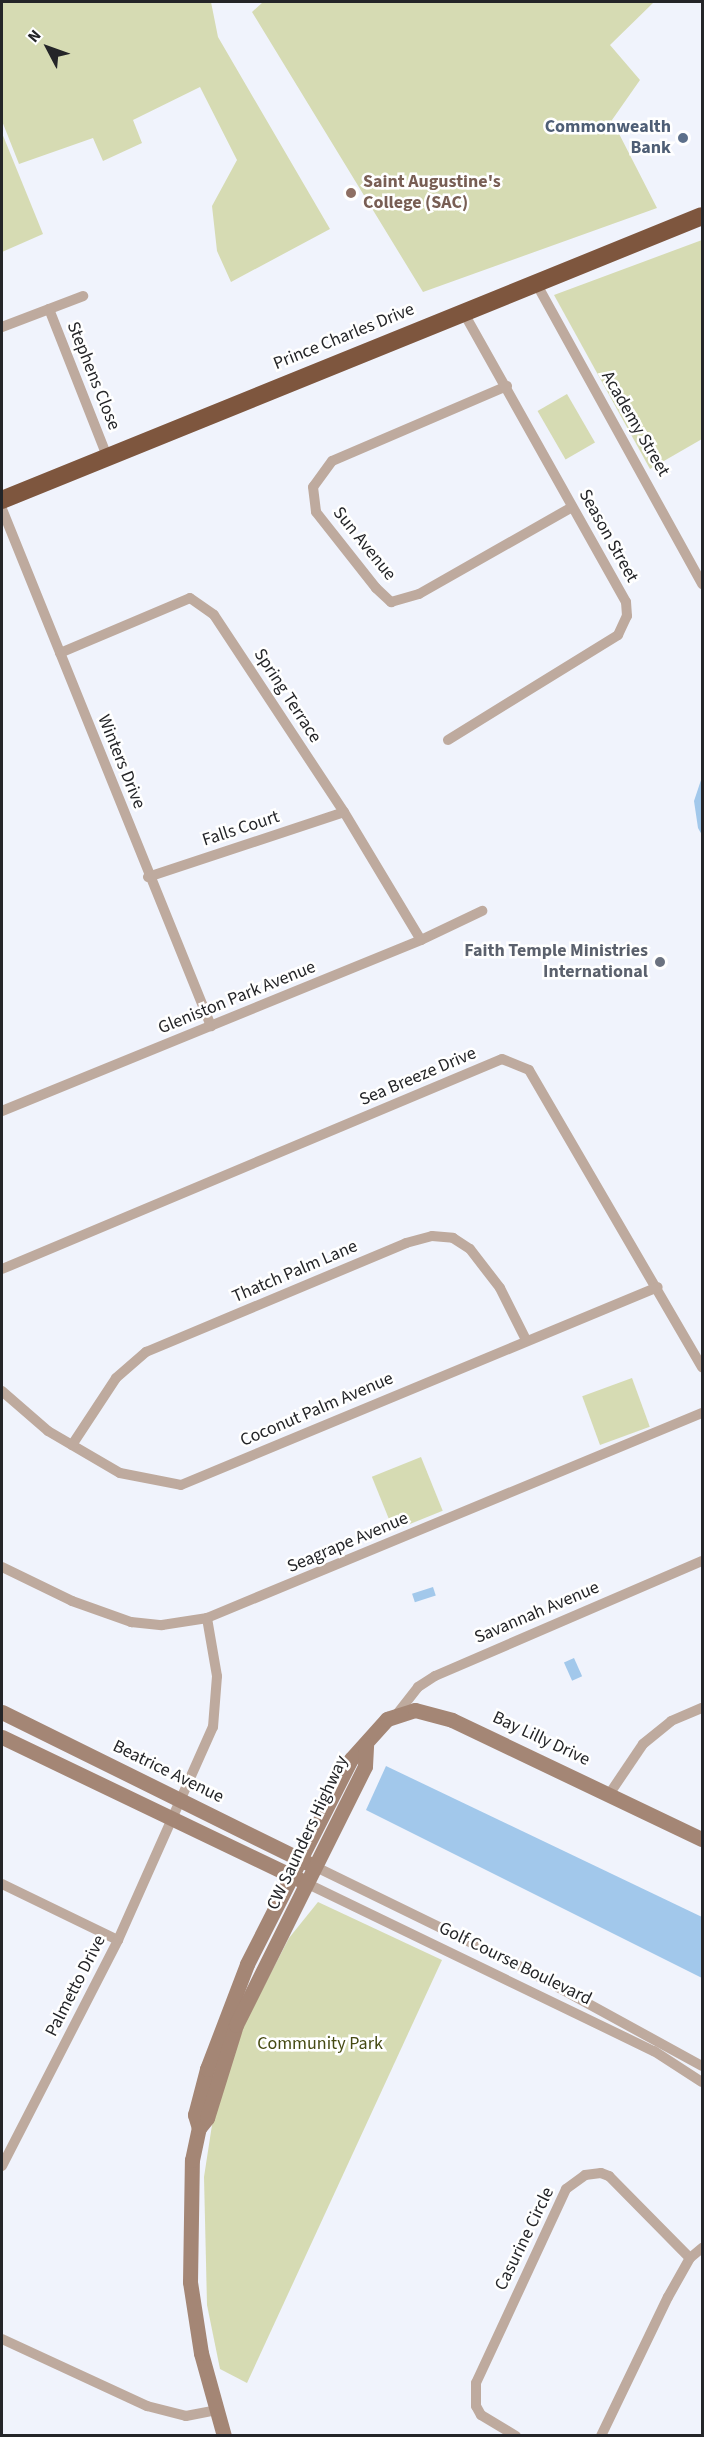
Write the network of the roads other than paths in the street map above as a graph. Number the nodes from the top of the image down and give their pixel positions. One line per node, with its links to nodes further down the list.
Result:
1 (702, 216): 2 (highway, Prince Charles Drive)
2 (536, 283): 5 (highway, Prince Charles Drive); 12 (street, Academy Street)
3 (82, 296): 4 (street)
4 (49, 309): 6 (street); 8 (street, Stephens Close)
5 (464, 313): 7 (street, Season Street); 8 (highway, Prince Charles Drive)
6 (2, 327)
7 (507, 386): 10 (street, Season Street); 10 (street, Sun Avenue)
8 (107, 456): 9 (highway, Prince Charles Drive)
9 (2, 500)
10 (572, 507): 14 (street, Season Street)
11 (2, 509): 13 (street, Winters Drive)
12 (702, 584)
13 (60, 653): 15 (street, Spring Terrace); 16 (street, Winters Drive)
14 (448, 740)
15 (344, 812): 16 (street, Falls Court); 18 (street, Spring Terrace)
16 (148, 877): 19 (street, Winters Drive)
17 (482, 911): 18 (street, Gleniston Park Avenue)
18 (421, 940): 19 (street, Gleniston Park Avenue)
19 (211, 1026): 20 (street, Gleniston Park Avenue)
20 (2, 1112)
21 (2, 1269): 22 (street, Sea Breeze Drive)
22 (658, 1287): 23 (street, Coconut Palm Avenue); 24 (street, Sea Breeze Drive)
23 (526, 1340): 27 (street, Coconut Palm Avenue); 27 (street, Thatch Palm Lane)
24 (702, 1367)
25 (2, 1391): 27 (street, Coconut Palm Avenue)
26 (702, 1413): 30 (street, Seagrape Avenue)
27 (72, 1445)
28 (702, 1561): 33 (street, Savannah Avenue)
29 (2, 1567): 30 (street, Seagrape Avenue)
30 (207, 1618): 37 (street, Palmetto Drive)
31 (702, 1708): 36 (street)
32 (2, 1712): 37 (main road, Beatrice Avenue)
33 (397, 1714): 35 (main road); 36 (main road, Bay Lilly Drive)
34 (2, 1737): 38 (main road)
35 (366, 1745): 40 (main road, CW Saunders Highway); 41 (main road, CW Saunders Highway)
36 (610, 1793): 39 (main road, Bay Lilly Drive)
37 (181, 1800): 38 (street, Palmetto Drive); 40 (main road, Beatrice Avenue)
38 (173, 1818): 42 (main road); 45 (street, Palmetto Drive)
39 (702, 1839)
40 (299, 1859): 41 (main road, Beatrice Avenue); 42 (main road, CW Saunders Highway)
41 (316, 1867): 44 (main road, CW Saunders Highway); 46 (street, Golf Course Boulevard)
42 (291, 1876): 44 (main road); 48 (main road, CW Saunders Highway)
43 (2, 1884): 45 (street)
44 (308, 1884): 47 (street, Golf Course Boulevard); 48 (main road, CW Saunders Highway)
45 (118, 1940): 49 (street, Palmetto Drive)
46 (702, 2066)
47 (702, 2082)
48 (199, 2128): 53 (main road, CW Saunders Highway)
49 (2, 2166)
50 (702, 2248): 51 (street)
51 (690, 2258): 55 (street, Casurine Circle); 56 (street)
52 (2, 2339): 53 (street)
53 (216, 2410): 54 (main road, CW Saunders Highway)
54 (224, 2436)
55 (516, 2436)
56 (601, 2436)

